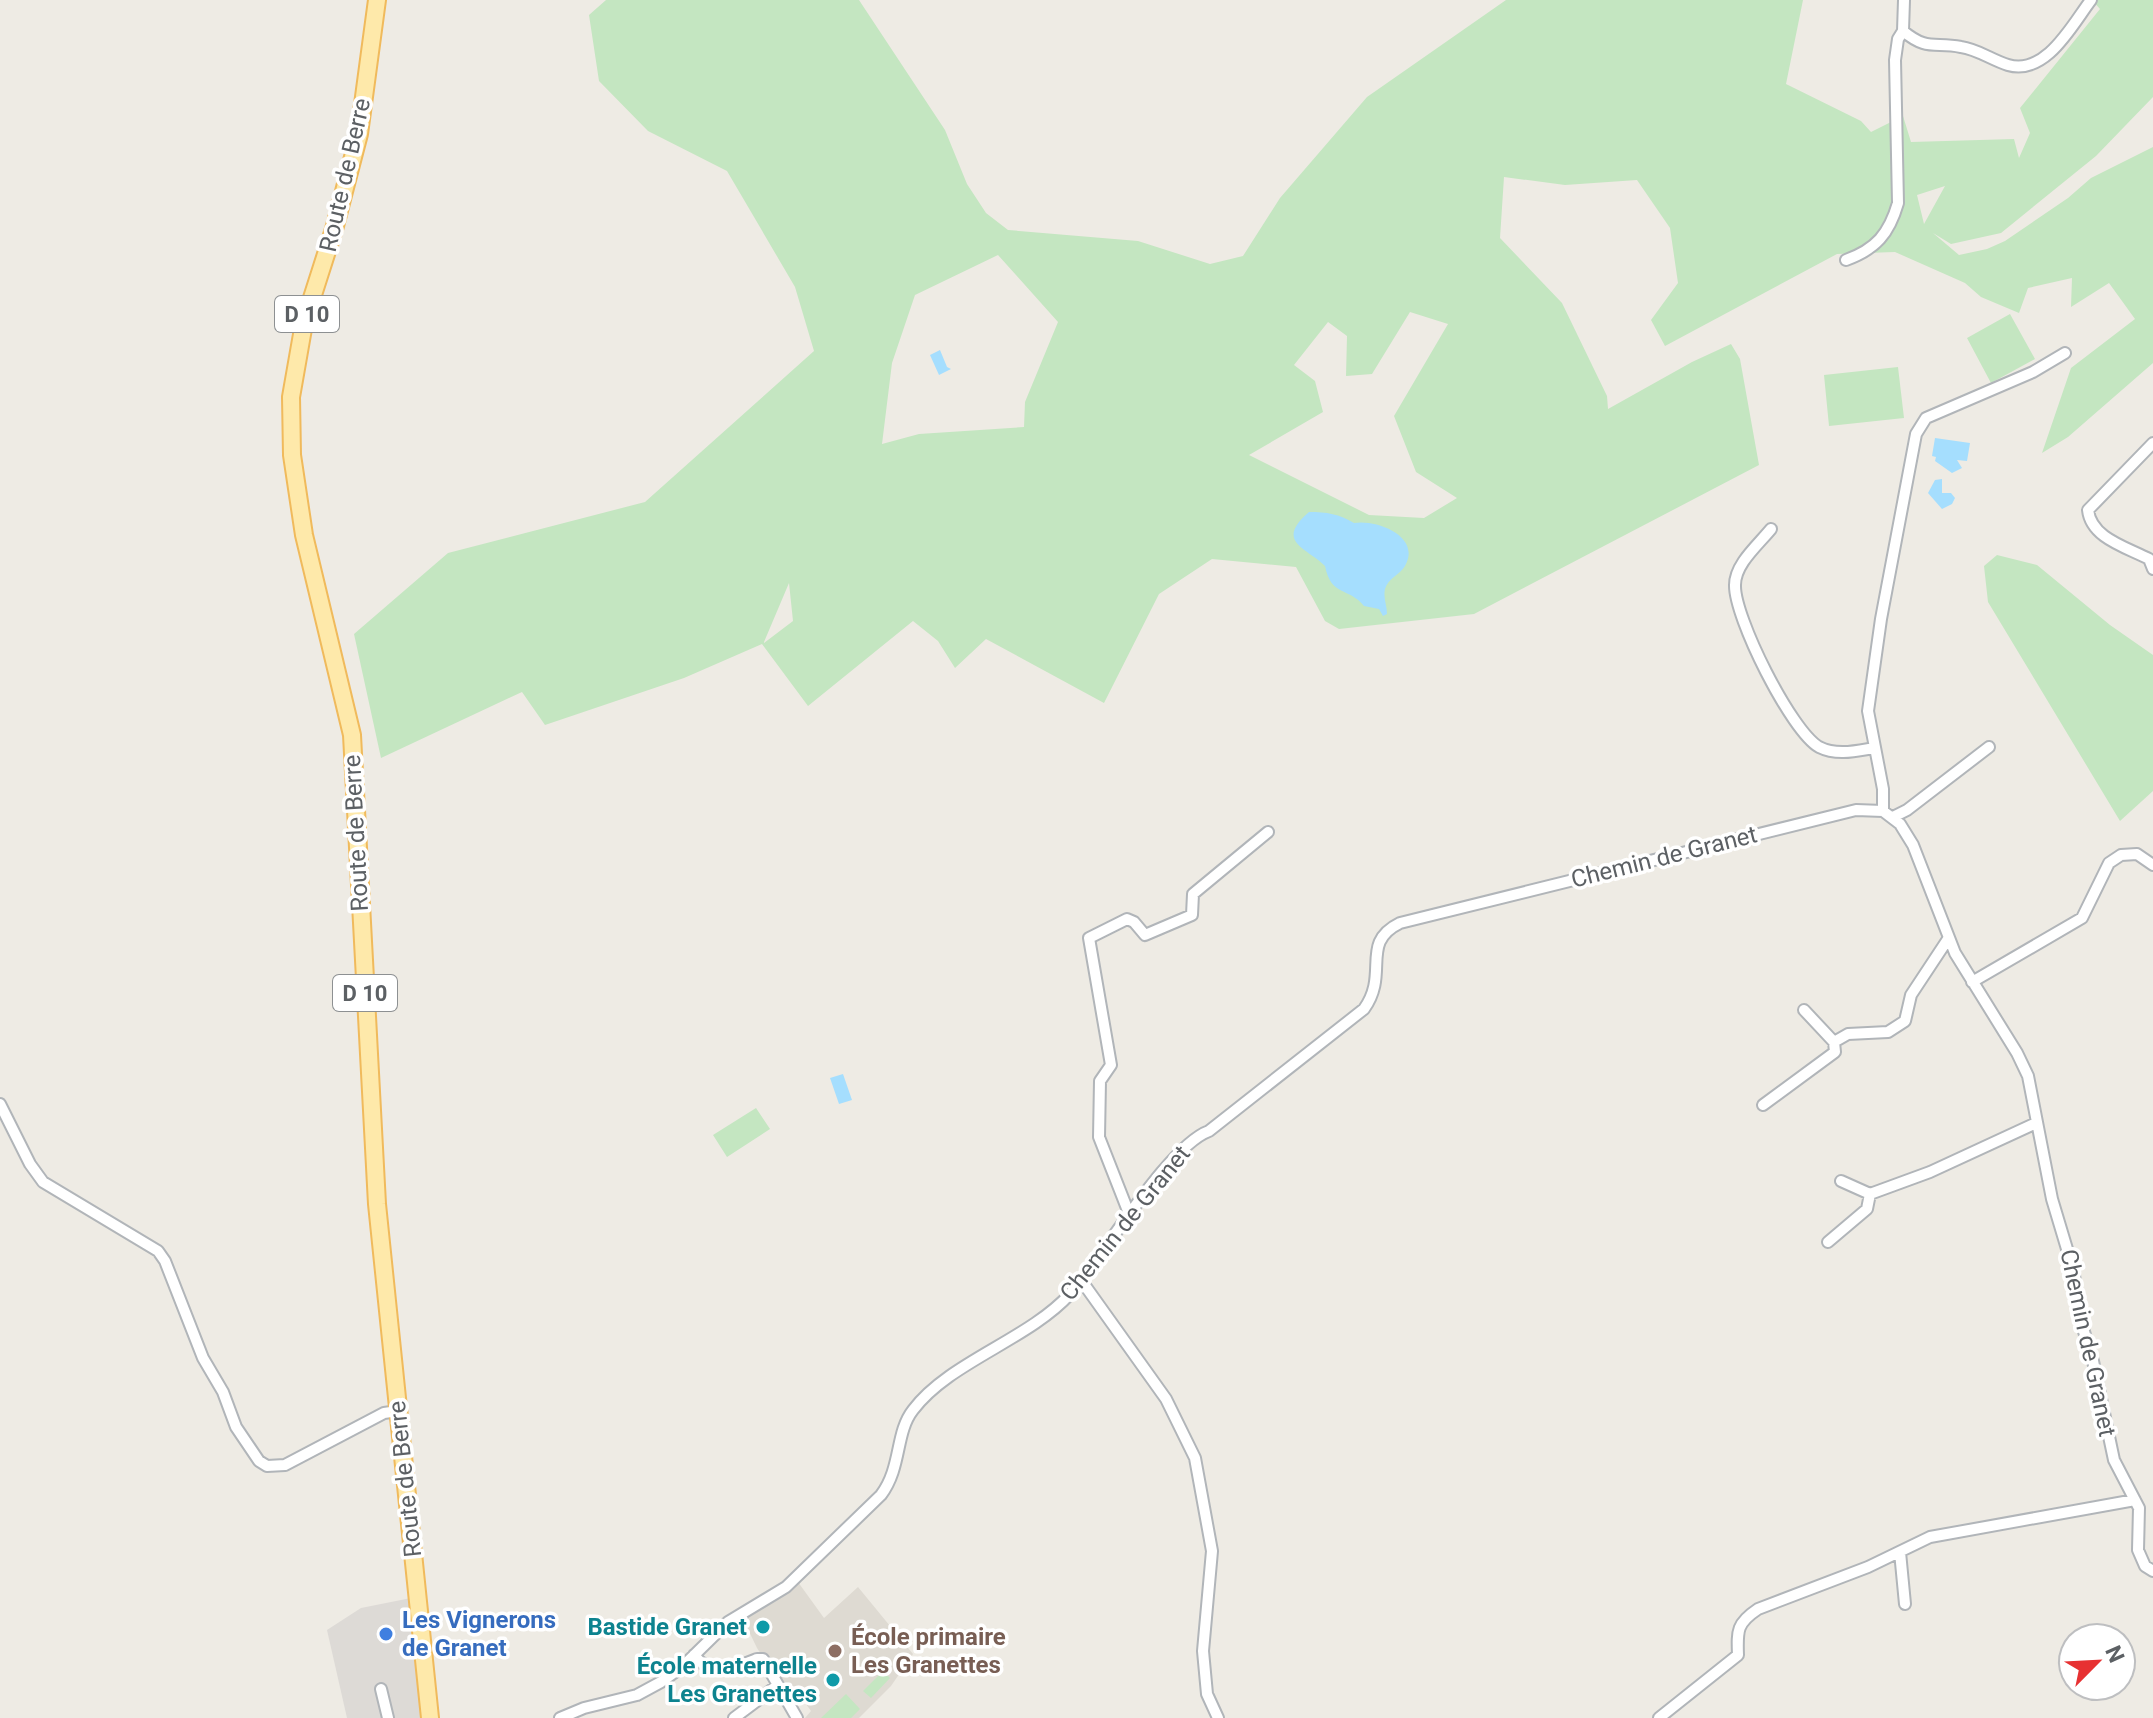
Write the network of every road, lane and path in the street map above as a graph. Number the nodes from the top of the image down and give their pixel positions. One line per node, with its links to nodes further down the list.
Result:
1 (377, 0): 28 (main road, Route de Berre / D 10)
2 (1904, 0): 4 (street)
3 (2091, 0): 4 (street)
4 (1903, 31): 5 (street)
5 (1846, 260)
6 (2065, 353): 11 (street)
7 (2153, 443): 9 (street)
8 (1771, 529): 11 (street)
9 (2153, 569)
10 (1989, 747): 13 (street)
11 (1874, 748): 12 (street)
12 (1883, 811): 13 (street, Chemin de Granet); 25 (street, Chemin de Granet)
13 (1893, 817): 16 (street, Chemin de Granet)
14 (1268, 832): 25 (street)
15 (2153, 865): 17 (street)
16 (1948, 939): 17 (street, Chemin de Granet); 19 (street)
17 (1972, 982): 22 (street, Chemin de Granet)
18 (1804, 1010): 19 (street)
19 (1834, 1042): 21 (street)
20 (0, 1104): 28 (street)
21 (1763, 1105)
22 (2036, 1123): 24 (street); 29 (street, Chemin de Granet)
23 (1841, 1181): 24 (street)
24 (1870, 1194): 26 (street)
25 (1130, 1216): 27 (street, Chemin de Granet)
26 (1828, 1242)
27 (1081, 1280): 33 (street, Chemin de Granet); 43 (street)
28 (398, 1411): 34 (main road, Route de Berre)
29 (2135, 1500): 30 (street); 31 (street, Chemin de Granet)
30 (1900, 1552): 32 (street); 44 (street)
31 (2153, 1571)
32 (1905, 1604)
33 (694, 1655): 35 (street); 40 (street, Chemin de Granet)
34 (427, 1680): 38 (main road, Route de Berre); 39 (main road, Route de Berre)
35 (778, 1685): 41 (street); 42 (street)
36 (381, 1689): 37 (street)
37 (388, 1718)
38 (430, 1718)
39 (439, 1718)
40 (560, 1718)
41 (734, 1718)
42 (797, 1718)
43 (1218, 1718)
44 (1659, 1718)

